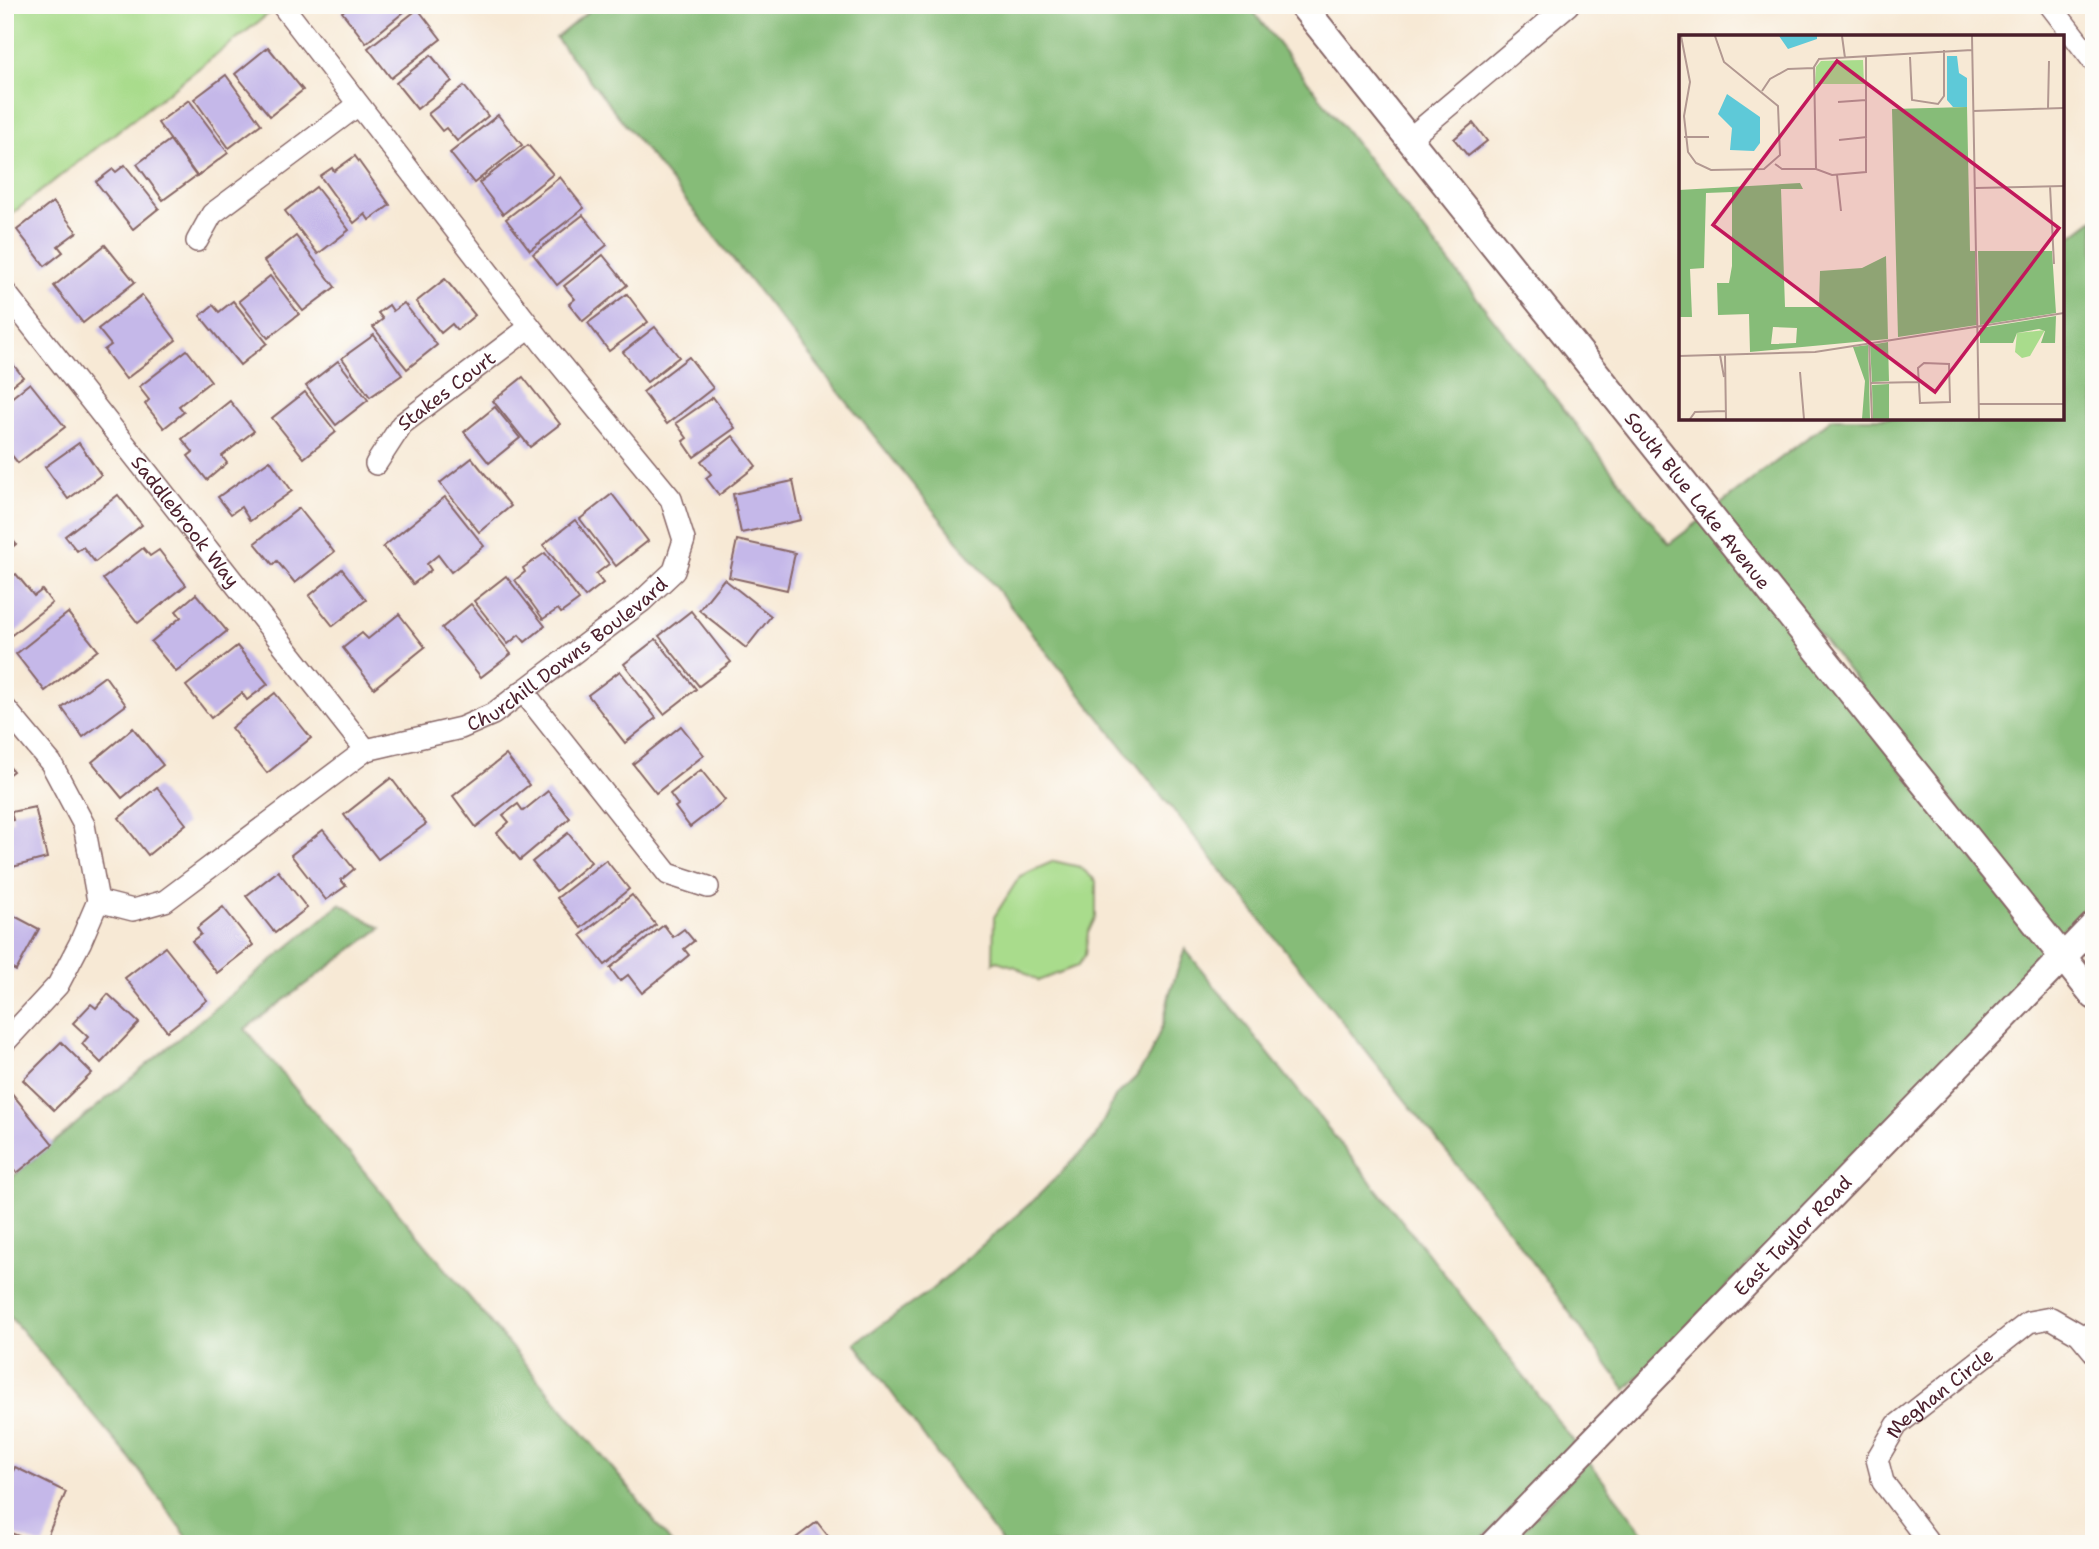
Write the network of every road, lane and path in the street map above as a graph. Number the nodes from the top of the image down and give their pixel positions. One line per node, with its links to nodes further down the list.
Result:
1 (282, 5): 6 (street, Churchill Downs Boulevard)
2 (1302, 5): 7 (main road, South Blue Lake Avenue)
3 (1568, 5): 7 (street)
4 (2049, 5): 5 (street)
5 (2094, 62)
6 (358, 105): 8 (street); 10 (street, Churchill Downs Boulevard)
7 (1409, 139): 18 (main road, South Blue Lake Avenue)
8 (198, 242)
9 (5, 292): 14 (street, Saddlebrook Way)
10 (530, 327): 11 (street, Stakes Court); 12 (street, Churchill Downs Boulevard)
11 (376, 464)
12 (523, 691): 14 (street, Churchill Downs Boulevard); 15 (street)
13 (5, 708): 16 (street)
14 (366, 750): 16 (street, Churchill Downs Boulevard)
15 (708, 887)
16 (98, 901): 20 (street)
17 (2094, 925): 18 (main road, East Taylor Road)
18 (2064, 957): 19 (main road, South Blue Lake Avenue); 22 (main road, East Taylor Road)
19 (2094, 996)
20 (5, 1042)
21 (2094, 1352): 23 (street, Meghan Circle)
22 (1493, 1544)
23 (1930, 1544)

